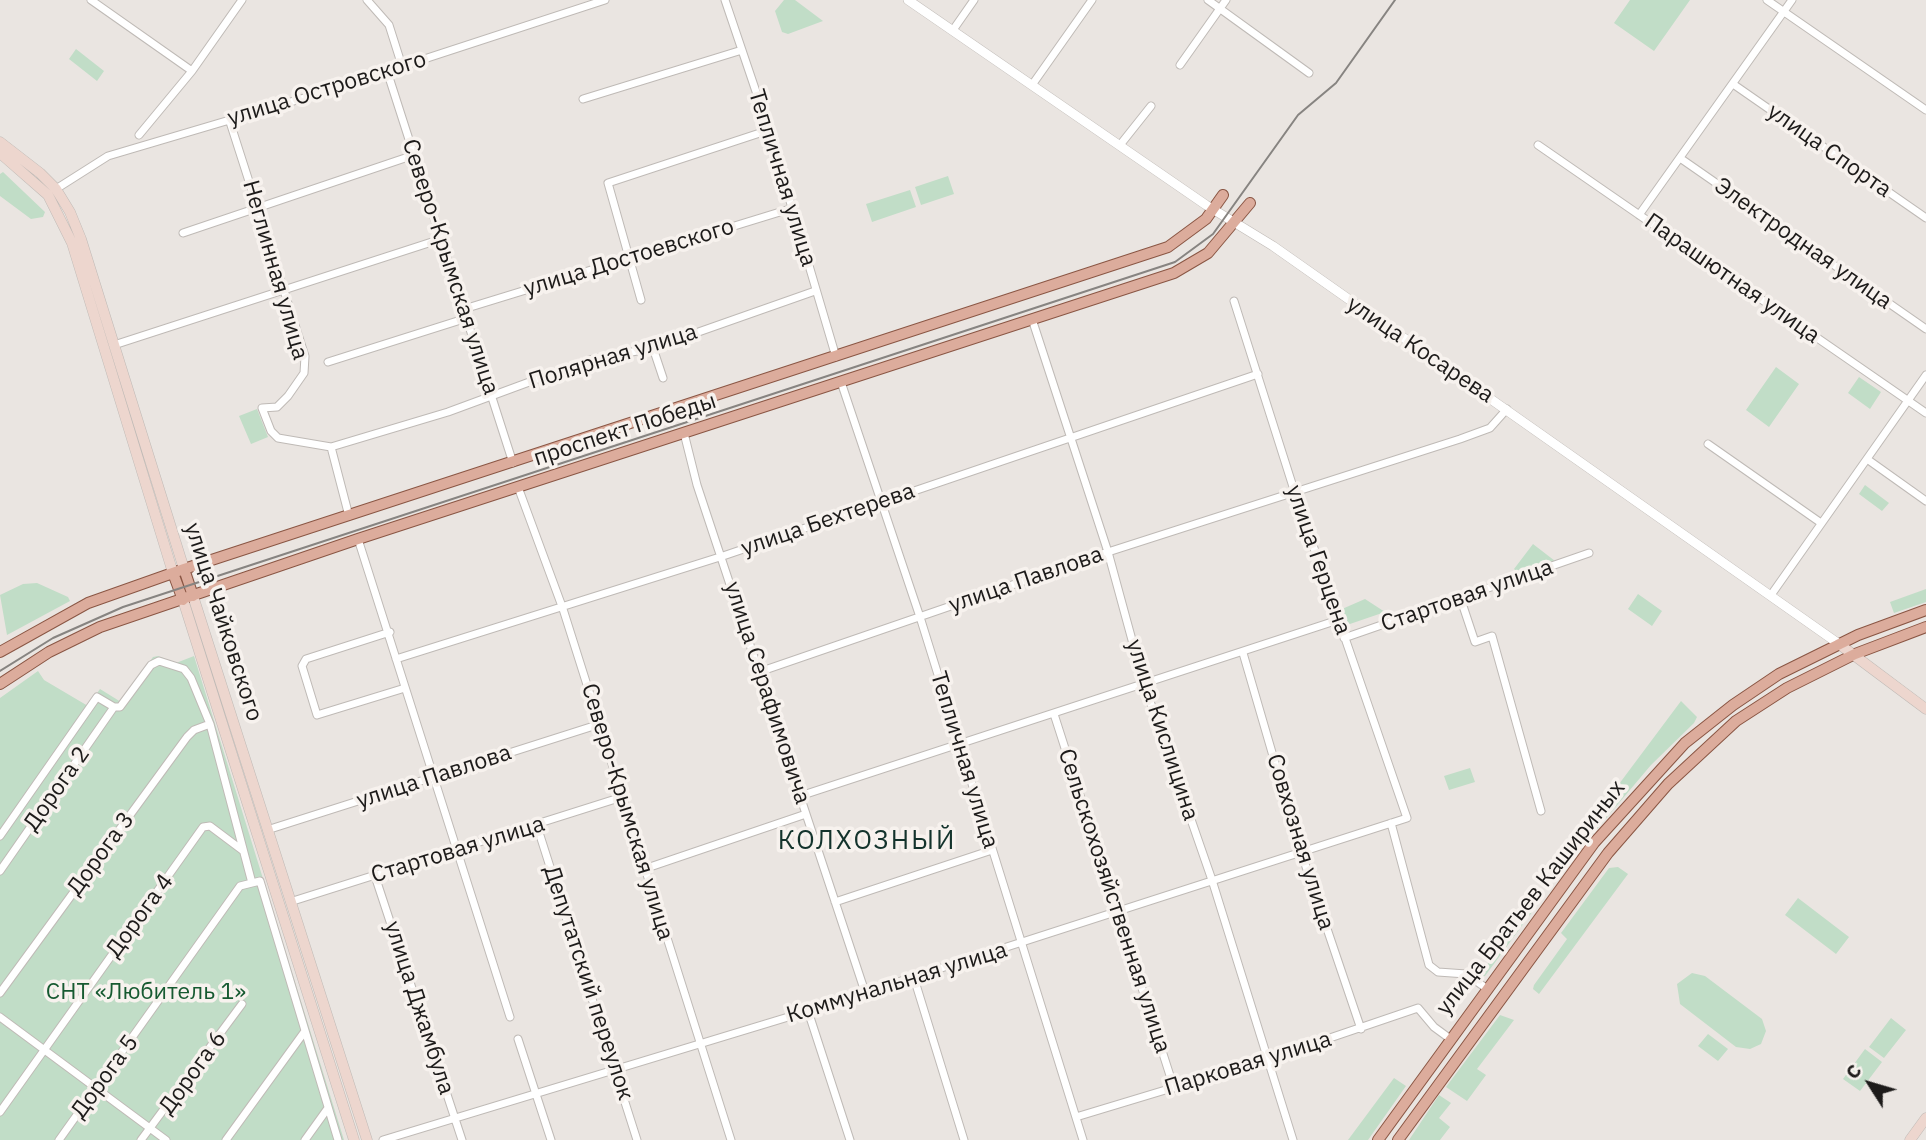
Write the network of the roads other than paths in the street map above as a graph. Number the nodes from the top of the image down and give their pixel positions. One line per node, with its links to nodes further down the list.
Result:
1 (91, 0): 19 (street)
2 (242, 0): 19 (street)
3 (368, 0): 18 (street)
4 (605, 0): 18 (street, улица Островского)
5 (725, 0): 16 (street, Тепличная улица)
6 (908, 0): 15 (street, улица Косарева)
7 (974, 0): 15 (street)
8 (1092, 0): 23 (street)
9 (1208, 0): 13 (street)
10 (1226, 0): 13 (street)
11 (1767, 0): 14 (street)
12 (1792, 0): 14 (street)
13 (1220, 8): 17 (street); 21 (street)
14 (1784, 12): 22 (street); 26 (street)
15 (953, 30): 23 (street, улица Косарева)
16 (742, 50): 24 (street); 28 (street, Тепличная улица)
17 (1180, 65)
18 (402, 66): 20 (street, улица Островского)
19 (192, 71): 29 (street)
20 (387, 71): 27 (street, улица Островского); 34 (street, Северо-Крымская улица)
21 (1310, 73)
22 (1732, 84): 35 (street); 43 (street, улица Спорта)
23 (1032, 85): 31 (street, улица Косарева)
24 (583, 99)
25 (1151, 106): 31 (street)
26 (1926, 110)
27 (229, 119): 36 (street, улица Островского); 39 (street, Неглинная улица)
28 (769, 130): 40 (street, Тепличная улица); 47 (street)
29 (139, 135)
30 (0, 142): 36 (main road, улица Чайковского)
31 (1120, 145): 41 (street, улица Косарева)
32 (1538, 145): 42 (street, Парашютная улица)
33 (0, 153): 36 (main road, улица Чайковского)
34 (414, 155): 39 (street); 46 (street, Северо-Крымская улица)
35 (1680, 158): 42 (street); 55 (street, Электродная улица)
36 (52, 192): 56 (main road, улица Чайковского); 84 (main road, улица Чайковского)
37 (1223, 195): 41 (main road, проспект Победы)
38 (1250, 203): 44 (main road, проспект Победы)
39 (258, 206): 45 (street); 49 (street, Неглинная улица)
40 (793, 208): 47 (street, улица Достоевского); 48 (street, Тепличная улица)
41 (1214, 209): 44 (street, улица Косарева); 58 (main road, проспект Победы)
42 (1639, 215): 65 (street, Парашютная улица)
43 (1926, 218)
44 (1236, 222): 54 (main road, проспект Победы); 66 (street, улица Косарева)
45 (183, 233)
46 (441, 239): 49 (street); 52 (street, Северо-Крымская улица)
47 (629, 260): 50 (street); 52 (street, улица Достоевского)
48 (815, 291): 57 (street, Полярная улица); 58 (street, Тепличная улица)
49 (283, 292): 56 (street); 71 (street, Неглинная улица)
50 (640, 300)
51 (1234, 301): 60 (street, улица Герцена)
52 (464, 309): 53 (street, Северо-Крымская улица)
53 (467, 318): 59 (street); 64 (street, Северо-Крымская улица)
54 (1032, 319): 63 (main road, проспект Победы); 69 (street, улица Кислицина)
55 (1926, 330)
56 (114, 345): 84 (main road, улица Чайковского)
57 (653, 348): 62 (street); 64 (street, Полярная улица)
58 (836, 358): 73 (main road, проспект Победы)
59 (328, 362)
60 (1258, 374): 69 (street, улица Бехтерева); 75 (street, улица Герцена)
61 (1926, 375): 65 (street)
62 (663, 378)
63 (842, 382): 68 (main road, проспект Победы); 76 (street, Тепличная улица)
64 (492, 396): 71 (street, Полярная улица); 73 (street, Северо-Крымская улица)
65 (1908, 400): 67 (street, Парашютная улица); 72 (street)
66 (1507, 409): 75 (street, улица Павлова); 85 (street, улица Косарева)
67 (1926, 413)
68 (684, 433): 74 (main road, проспект Победы); 83 (street, улица Серафимовича)
69 (1069, 438): 76 (street, улица Бехтерева); 81 (street, улица Кислицина)
70 (1708, 444): 79 (street)
71 (331, 447): 78 (street)
72 (1867, 459): 77 (street); 79 (street)
73 (513, 463): 78 (main road, проспект Победы)
74 (518, 487): 80 (main road, проспект Победы); 88 (street, Северо-Крымская улица)
75 (1294, 490): 81 (street, улица Павлова); 91 (street, улица Герцена)
76 (881, 501): 83 (street, улица Бехтерева); 90 (street, Тепличная улица)
77 (1926, 501)
78 (349, 516): 84 (main road, проспект Победы)
79 (1821, 523): 85 (street)
80 (358, 539): 87 (main road, проспект Победы); 93 (street)
81 (1108, 552): 90 (street, улица Павлова); 102 (street, улица Кислицина)
82 (1589, 553): 86 (street, Стартовая улица)
83 (723, 556): 88 (street, улица Бехтерева); 100 (street, улица Серафимовича)
84 (178, 571): 87 (main road, улица Чайковского); 96 (main road, проспект Победы)
85 (1771, 595): 95 (street, улица Косарева)
86 (1460, 597): 94 (street, Стартовая улица); 113 (street)
87 (188, 598): 101 (main road, проспект Победы); 118 (main road, улица Чайковского); 164 (main road, улица Чайковского)
88 (563, 608): 99 (street, улица Бехтерева); 108 (street, Северо-Крымская улица)
89 (1926, 610): 95 (main road, улица Братьев Кашириных)
90 (920, 617): 100 (street, улица Павлова); 109 (street, Тепличная улица)
91 (1338, 620): 94 (street, улица Герцена); 97 (street)
92 (1926, 627): 98 (main road, улица Братьев Кашириных)
93 (390, 632): 99 (street); 103 (street)
94 (1344, 638): 115 (street, улица Герцена)
95 (1839, 644): 98 (main road, улица Косарева); 134 (main road, улица Братьев Кашириных)
96 (0, 652)
97 (1243, 653): 102 (street); 123 (street, Совхозная улица)
98 (1855, 654): 105 (main road, улица Косарева); 176 (main road, улица Братьев Кашириных)
99 (396, 659): 103 (street)
100 (759, 673): 111 (street, улица Серафимовича)
101 (0, 684)
102 (1144, 684): 106 (street); 127 (street, улица Кислицина)
103 (405, 688): 110 (street)
104 (114, 708): 107 (street, Дорога 2); 119 (street); 125 (street, Дорога 2)
105 (1926, 709)
106 (1054, 714): 109 (street); 131 (street, Сельскохозяйственная улица)
107 (210, 724): 120 (street); 136 (street, Дорога 3)
108 (600, 724): 110 (street, улица Павлова); 112 (street, Северо-Крымская улица)
109 (960, 744): 111 (street); 121 (street, Тепличная улица)
110 (434, 778): 118 (street, улица Павлова); 122 (street)
111 (800, 796): 114 (street, улица Серафимовича)
112 (622, 797): 117 (street, Стартовая улица); 124 (street, Северо-Крымская улица)
113 (1541, 811)
114 (806, 814): 124 (street); 130 (street, улица Серафимовича)
115 (1407, 818): 116 (street, Коммунальная улица)
116 (1391, 823): 123 (street, Коммунальная улица); 134 (street)
117 (537, 826): 122 (street, Стартовая улица); 148 (street, Депутатский переулок)
118 (267, 830): 129 (main road, улица Чайковского)
119 (0, 836)
120 (242, 850): 128 (street); 146 (street, Дорога 4)
121 (992, 850): 130 (street); 132 (street, Тепличная улица)
122 (456, 851): 126 (street, Стартовая улица); 140 (street)
123 (1301, 852): 127 (street, Коммунальная улица); 141 (street, Совхозная улица)
124 (644, 869): 145 (street, Северо-Крымская улица)
125 (0, 871)
126 (375, 876): 129 (street, Стартовая улица); 155 (street, улица Джамбула)
127 (1212, 880): 131 (street, Коммунальная улица); 147 (street, улица Кислицина)
128 (252, 883): 142 (street); 149 (street, Дорога 5)
129 (293, 901): 165 (main road, улица Чайковского)
130 (835, 902): 135 (street, улица Серафимовича)
131 (1116, 911): 132 (street, Коммунальная улица); 150 (street, Сельскохозяйственная улица)
132 (1023, 943): 133 (street, Коммунальная улица); 154 (street, Тепличная улица)
133 (914, 978): 135 (street, Коммунальная улица); 172 (street)
134 (1486, 988): 143 (main road, улица Братьев Кашириных)
135 (865, 992): 138 (street, Коммунальная улица)
136 (0, 993)
137 (242, 1004): 157 (street, Дорога 6)
138 (808, 1011): 145 (street, Коммунальная улица); 171 (street)
139 (0, 1017): 146 (street)
140 (510, 1017)
141 (1361, 1029): 143 (street, Парковая улица); 147 (street, Парковая улица)
142 (305, 1031): 152 (street); 161 (street)
143 (1449, 1038): 175 (main road, улица Братьев Кашириных)
144 (518, 1039): 151 (street)
145 (701, 1043): 148 (street, Коммунальная улица); 170 (street, Северо-Крымская улица)
146 (44, 1050): 149 (street); 153 (street, Дорога 4)
147 (1268, 1059): 150 (street, Парковая улица); 174 (street, улица Кислицина)
148 (616, 1069): 151 (street, Коммунальная улица); 169 (street, Депутатский переулок)
149 (97, 1088): 157 (street); 158 (street, Дорога 5)
150 (1174, 1088): 154 (street, Парковая улица)
151 (536, 1094): 155 (street, Коммунальная улица); 168 (street)
152 (328, 1108): 162 (street); 163 (street)
153 (0, 1112)
154 (1076, 1117): 173 (street, Тепличная улица)
155 (455, 1118): 166 (street, Коммунальная улица); 167 (street, улица Джамбула)
156 (1926, 1118): 177 (main road)
157 (150, 1128): 159 (street, Дорога 6); 160 (street)
158 (59, 1140)
159 (141, 1140)
160 (166, 1140)
161 (226, 1140)
162 (305, 1140)
163 (338, 1140)
164 (354, 1140)
165 (367, 1140)
166 (383, 1140)
167 (462, 1140)
168 (551, 1140)
169 (637, 1140)
170 (731, 1140)
171 (850, 1140)
172 (964, 1140)
173 (1083, 1140)
174 (1293, 1140)
175 (1378, 1140)
176 (1398, 1140)
177 (1910, 1140)

